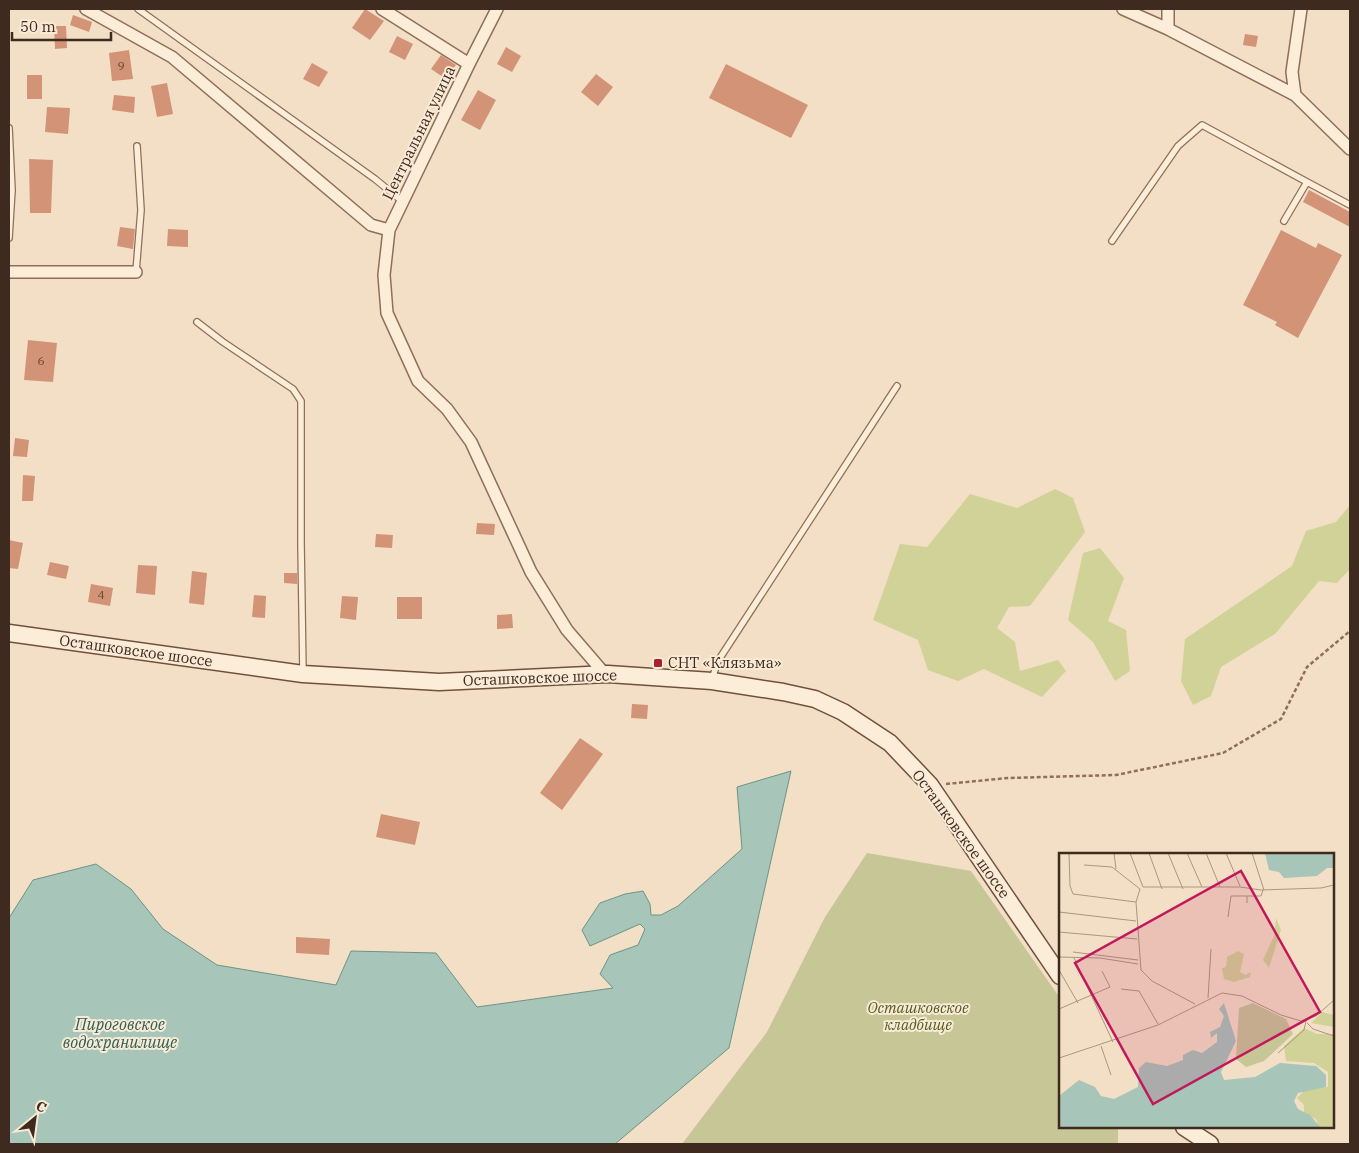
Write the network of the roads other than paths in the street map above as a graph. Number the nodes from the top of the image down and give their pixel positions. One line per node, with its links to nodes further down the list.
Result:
1 (86, 9): 18 (street)
2 (138, 9): 15 (lane)
3 (382, 9): 9 (street)
4 (497, 9): 9 (street, Центральная улица)
5 (1123, 9): 8 (street)
6 (1168, 9): 8 (street)
7 (1301, 9): 10 (street)
8 (1168, 30): 10 (street)
9 (469, 64): 15 (street, Центральная улица)
10 (1295, 95): 13 (street)
11 (9, 128): 19 (lane)
12 (137, 146): 22 (lane)
13 (1350, 149)
14 (1307, 182): 16 (lane); 17 (lane); 20 (lane)
15 (402, 201): 18 (street, Центральная улица)
16 (1350, 206)
17 (1284, 220)
18 (389, 230): 26 (street, Центральная улица)
19 (9, 238)
20 (1112, 241)
21 (9, 272): 22 (street)
22 (136, 272)
23 (197, 322): 27 (lane)
24 (897, 386): 28 (lane)
25 (9, 634): 27 (street, Осташковское шоссе)
26 (604, 673): 27 (street, Осташковское шоссе); 28 (street, Осташковское шоссе)
27 (303, 674)
28 (712, 681): 29 (street, Осташковское шоссе)
29 (1059, 975)
30 (1186, 1128): 31 (street)
31 (1210, 1144)

